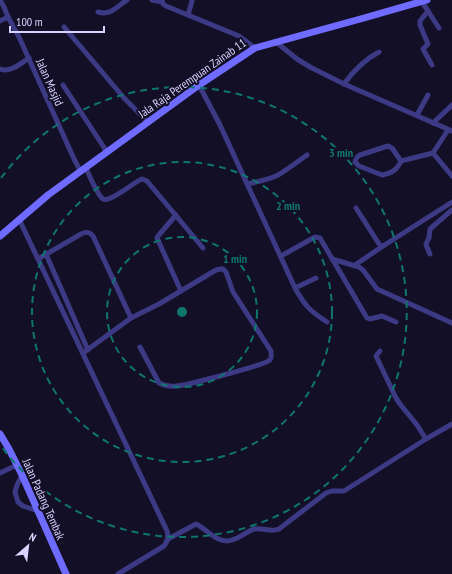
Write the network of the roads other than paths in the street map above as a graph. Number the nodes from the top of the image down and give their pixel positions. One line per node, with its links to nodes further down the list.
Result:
1 (0, 0): 10 (street, Jalan Masjid)
2 (126, 0): 8 (street)
3 (152, 0): 5 (street)
4 (192, 0): 9 (street)
5 (162, 1): 9 (street)
6 (420, 1): 7 (street); 14 (main road, Jala Raja Perempuan Zainab 11)
7 (428, 11): 13 (street); 18 (street)
8 (98, 12)
9 (188, 15): 15 (street)
10 (8, 16): 11 (street); 17 (street, Jalan Masjid)
11 (0, 20)
12 (64, 26): 26 (street)
13 (439, 28)
14 (276, 42): 15 (main road, Jala Raja Perempuan Zainab 11); 20 (street)
15 (255, 48): 22 (main road, Jala Raja Perempuan Zainab 11)
16 (379, 52): 20 (street)
17 (29, 58): 19 (street); 33 (street, Jalan Masjid)
18 (432, 65)
19 (0, 69)
20 (344, 84): 25 (street)
21 (63, 85): 29 (street)
22 (199, 85): 26 (main road, Jala Raja Perempuan Zainab 11); 35 (street)
23 (428, 95): 25 (street)
24 (452, 105): 27 (street)
25 (417, 115): 27 (street)
26 (148, 122): 29 (main road, Jala Raja Perempuan Zainab 11)
27 (433, 123): 28 (street)
28 (450, 130): 30 (street)
29 (108, 152): 33 (main road, Jala Raja Perempuan Zainab 11)
30 (433, 153): 32 (street); 34 (street)
31 (307, 155): 35 (street)
32 (401, 161): 32 (street)
33 (83, 170): 39 (street, Jalan Masjid); 40 (main road, Jala Raja Perempuan Zainab 11)
34 (452, 176)
35 (247, 184): 48 (street)
36 (452, 202): 41 (street)
37 (356, 208): 44 (street)
38 (452, 210): 42 (street)
39 (176, 215): 45 (street); 54 (street)
40 (19, 219): 43 (main road, Jala Raja Perempuan Zainab 11); 49 (street)
41 (424, 220): 42 (street); 44 (street)
42 (430, 229): 47 (street)
43 (0, 236)
44 (383, 246): 51 (street)
45 (203, 248)
46 (46, 254): 49 (street); 55 (street); 61 (street)
47 (430, 254)
48 (281, 256): 50 (street); 53 (street)
49 (38, 259): 61 (street)
50 (332, 259): 51 (street); 57 (street)
51 (355, 265): 58 (street)
52 (316, 278): 53 (street)
53 (295, 288): 56 (street)
54 (181, 291): 55 (street); 59 (street)
55 (131, 318): 61 (street)
56 (327, 322)
57 (396, 322)
58 (452, 323)
59 (140, 347)
60 (380, 351): 64 (street)
61 (86, 352): 69 (street)
62 (452, 424): 64 (street)
63 (0, 434): 65 (main road, Jalan Padang Tembak)
64 (426, 439): 69 (street)
65 (17, 465): 66 (street); 67 (main road, Jalan Padang Tembak)
66 (0, 473)
67 (22, 475): 68 (main road, Jalan Padang Tembak); 68 (street)
68 (38, 511): 70 (main road, Jalan Padang Tembak)
69 (168, 539): 71 (street)
70 (66, 574)
71 (119, 574)

